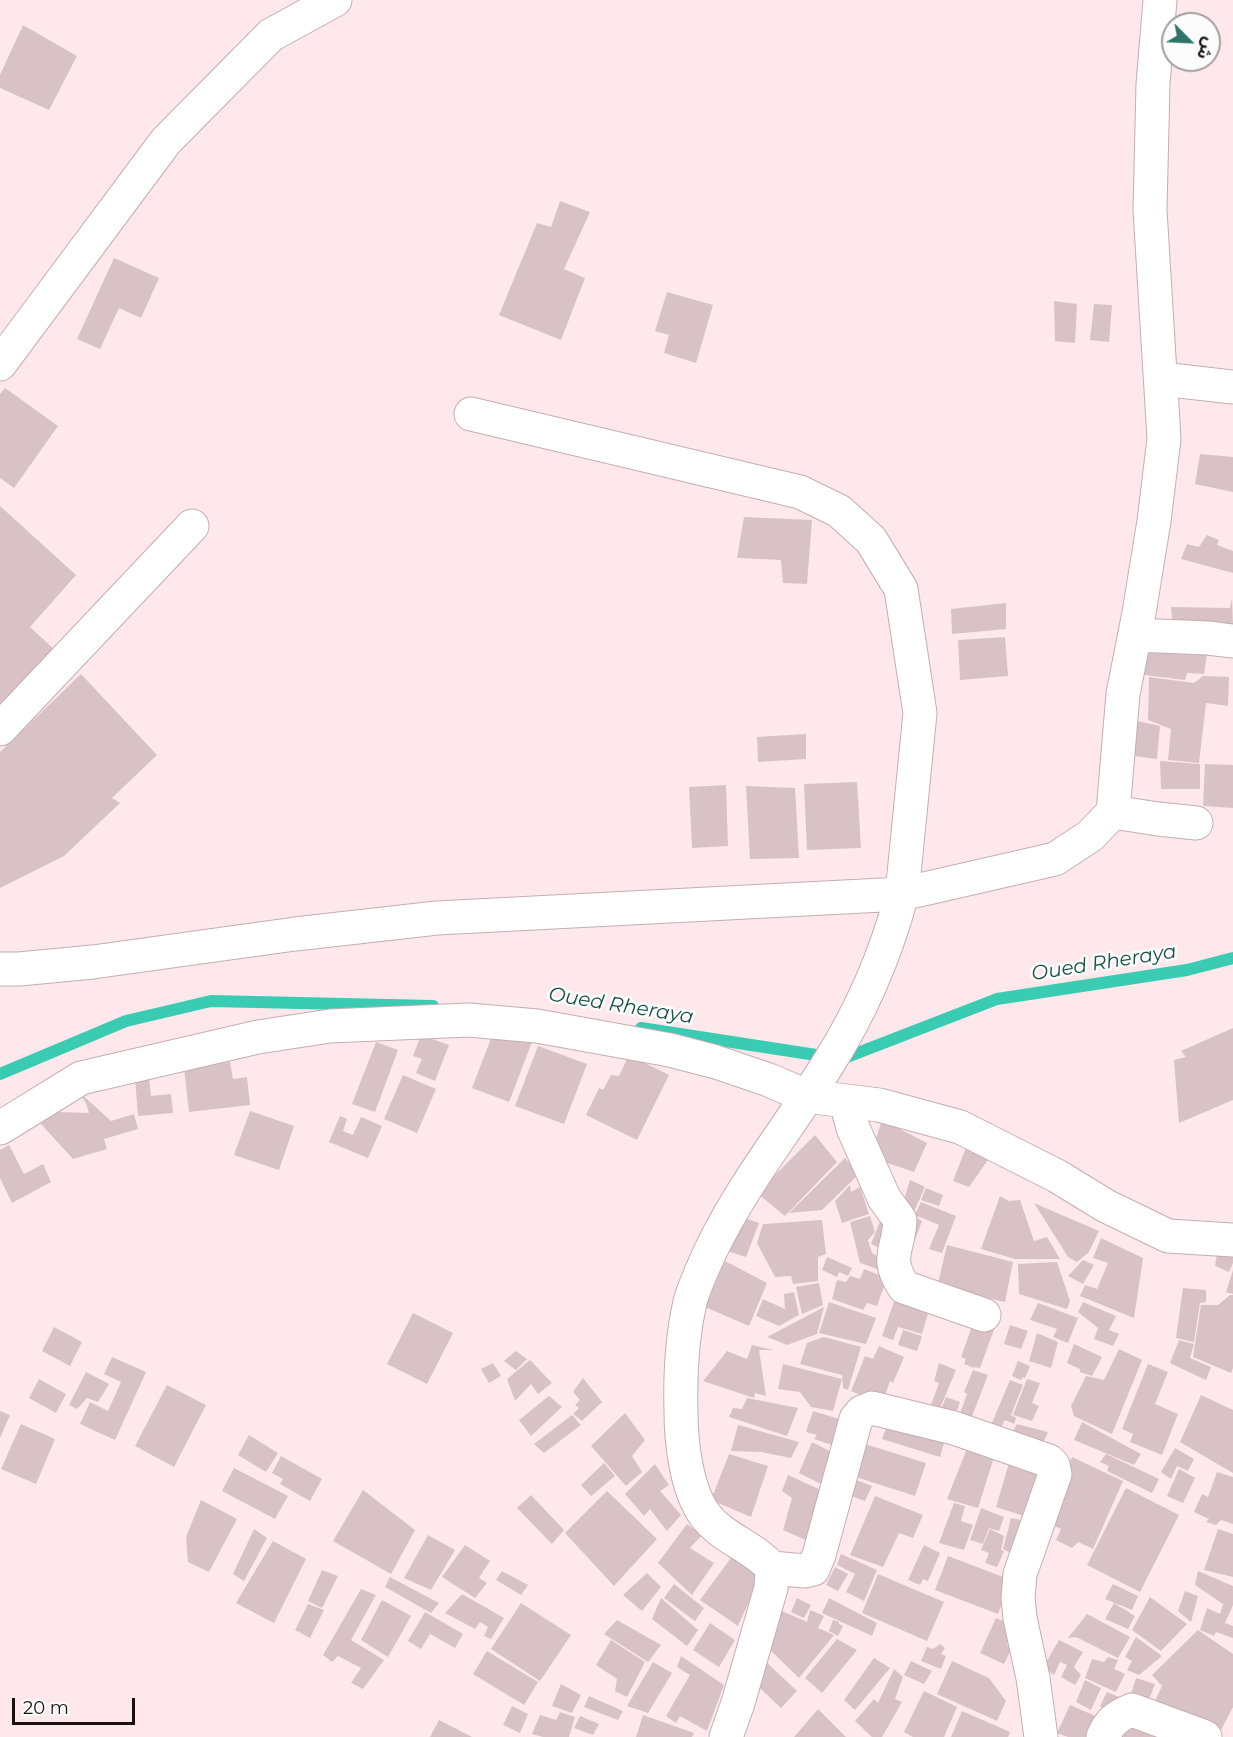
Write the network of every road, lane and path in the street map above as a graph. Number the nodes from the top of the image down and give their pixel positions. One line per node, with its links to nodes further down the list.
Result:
1 (335, 0): 3 (street)
2 (1160, 0): 4 (street)
3 (0, 363)
4 (1162, 380): 5 (street); 8 (street)
5 (1233, 387)
6 (471, 414): 13 (street)
7 (192, 526): 10 (street)
8 (1135, 635): 9 (street); 11 (street)
9 (1233, 641)
10 (0, 729)
11 (1113, 812): 12 (street); 13 (street)
12 (1196, 823)
13 (902, 894): 14 (street); 15 (street)
14 (0, 969)
15 (806, 1096): 16 (street); 17 (street); 20 (street)
16 (846, 1102): 18 (street); 19 (street)
17 (0, 1128)
18 (1233, 1240)
19 (984, 1315)
20 (772, 1568): 21 (street); 22 (street)
21 (726, 1737)
22 (1041, 1737)
23 (1103, 1737): 24 (street)
24 (1205, 1737)

